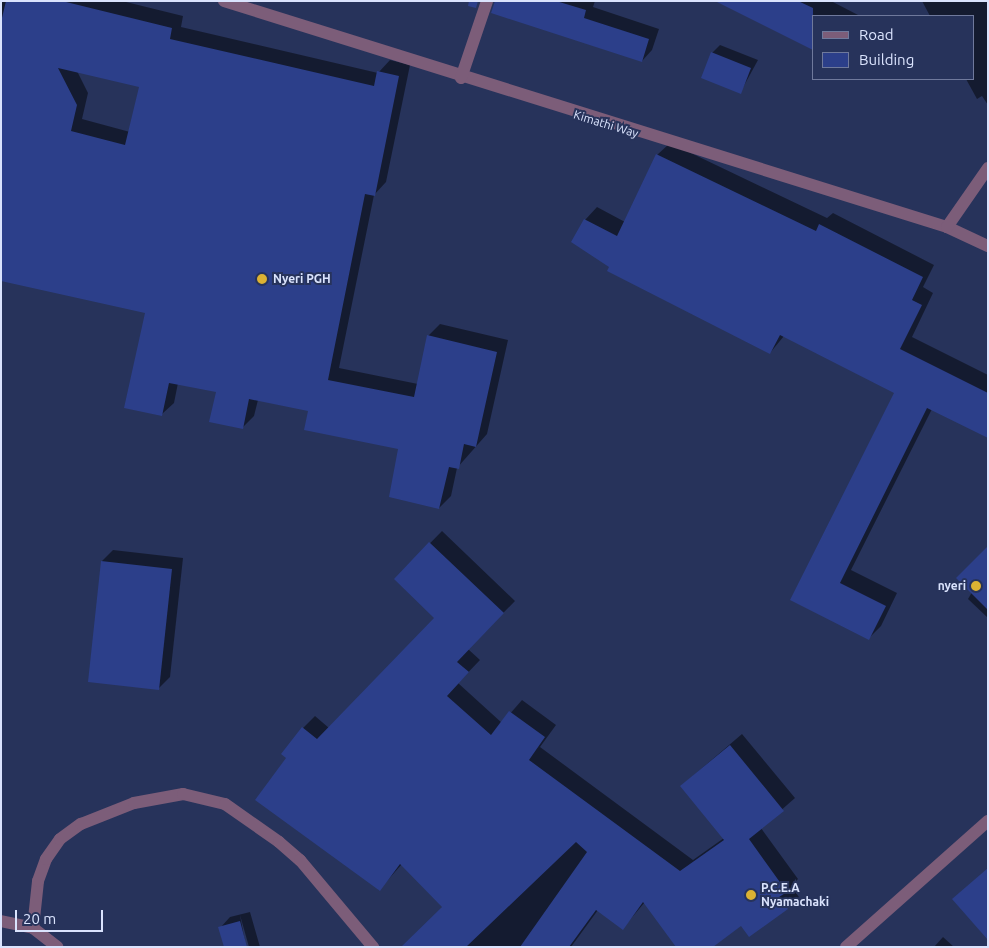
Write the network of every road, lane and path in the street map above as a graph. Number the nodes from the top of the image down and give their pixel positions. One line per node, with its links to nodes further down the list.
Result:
1 (224, 1): 3 (street, Kimathi Way)
2 (487, 1): 3 (street)
3 (461, 78): 5 (street, Kimathi Way)
4 (988, 168): 5 (street)
5 (947, 227): 6 (street, Kimathi Way)
6 (988, 246)
7 (988, 821): 12 (street)
8 (1, 921): 9 (street)
9 (32, 928): 10 (street); 11 (street)
10 (57, 947)
11 (373, 947)
12 (846, 947)

